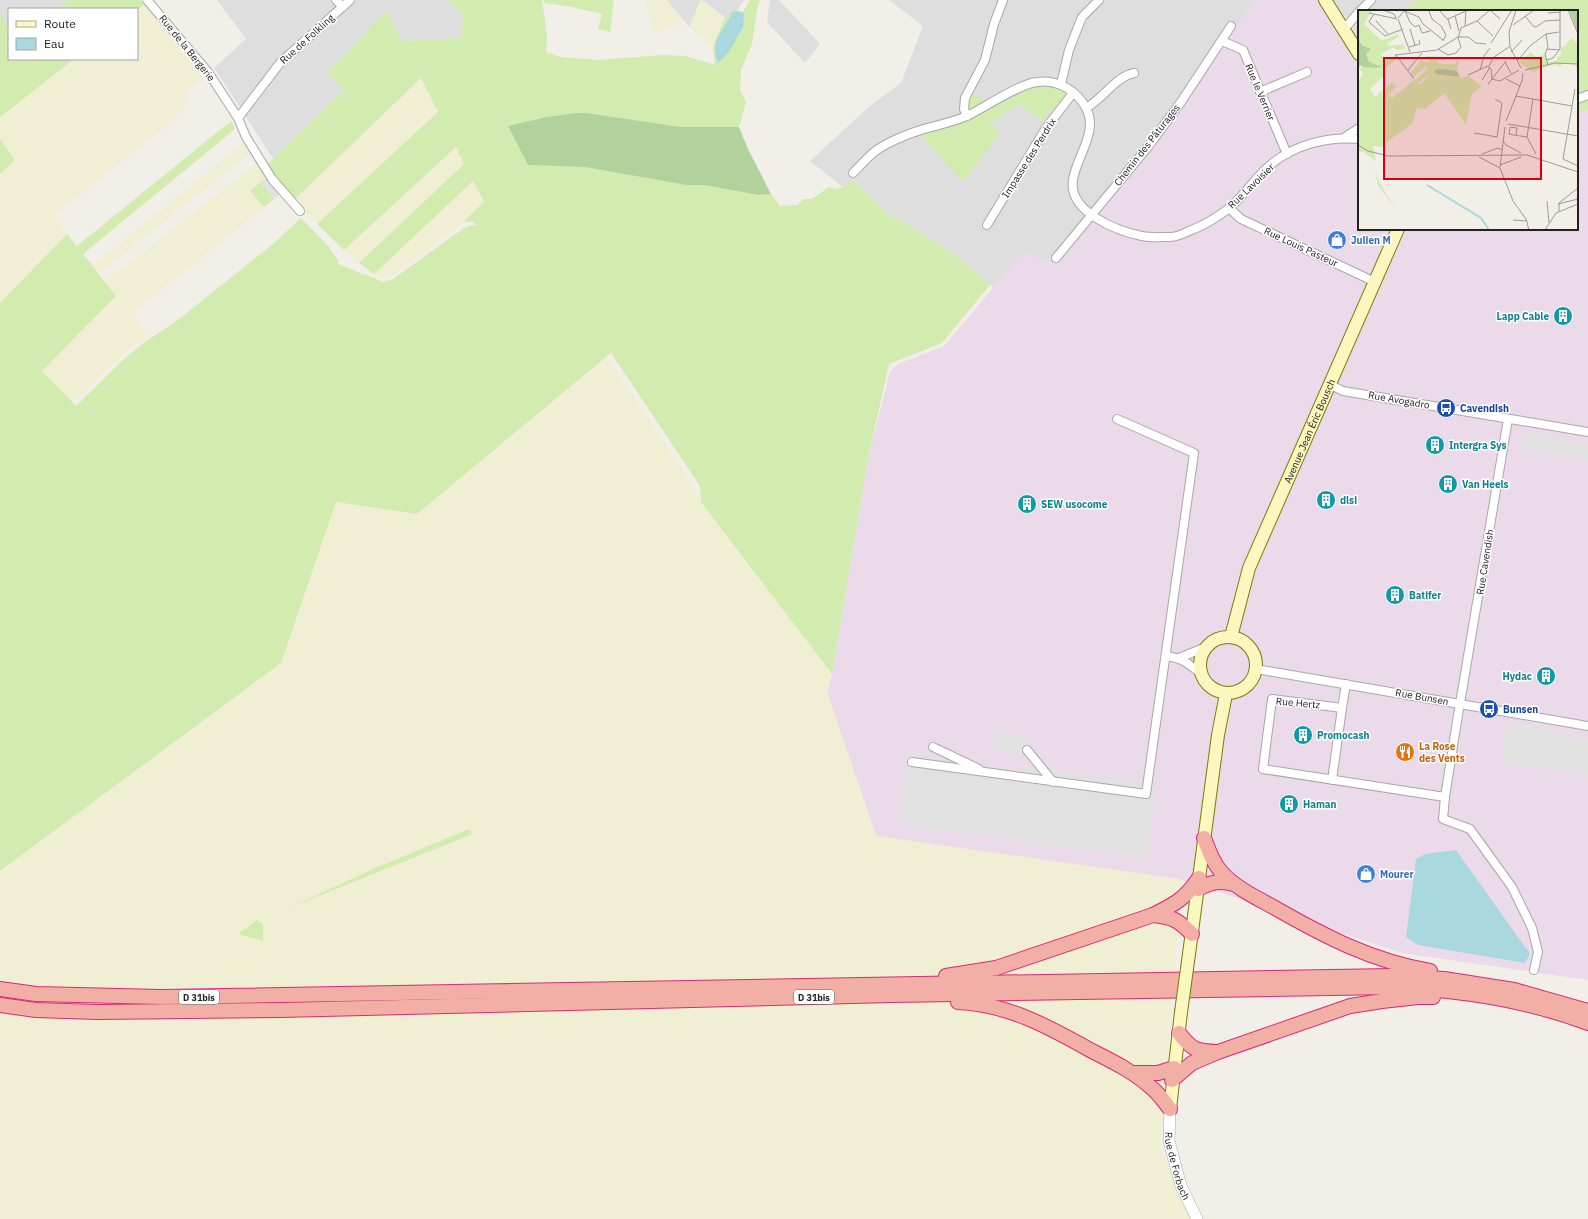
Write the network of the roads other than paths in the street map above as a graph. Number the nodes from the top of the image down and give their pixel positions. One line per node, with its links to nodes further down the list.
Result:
1 (147, 0): 24 (street, Rue de la Bergerie)
2 (336, 0): 8 (street)
3 (350, 0): 8 (street, Rue de Folkling)
4 (1003, 0): 23 (street)
5 (1099, 0): 17 (street)
6 (1325, 0): 12 (main road)
7 (1371, 0): 9 (street)
8 (343, 7): 24 (street, Rue de Folkling)
9 (1362, 10)
10 (1358, 14): 12 (street)
11 (1231, 26): 13 (street, Chemin des Pâturages)
12 (1344, 29): 14 (main road)
13 (1222, 41): 19 (street, Rue le Verrier); 32 (street, Chemin des Pâturages)
14 (1358, 52)
15 (1307, 72): 19 (street)
16 (1134, 74): 22 (street)
17 (1061, 84): 18 (street); 23 (street)
18 (1073, 92): 22 (street); 33 (street, Impasse des Perdrix)
19 (1260, 92): 28 (street, Rue le Verrier)
20 (1588, 95): 21 (street)
21 (1578, 98)
22 (1086, 108): 32 (street, Rue Lavoisier)
23 (966, 116): 29 (street)
24 (238, 118): 31 (street, Rue de la Bergerie)
25 (1358, 129): 26 (street, Rue Lavoisier)
26 (1345, 137): 27 (street, Rue Lavoisier); 28 (street, Rue Lavoisier)
27 (1358, 139)
28 (1287, 154): 30 (street, Rue Lavoisier)
29 (853, 173)
30 (1229, 208): 32 (street, Rue Lavoisier); 36 (street, Rue Louis Pasteur)
31 (300, 211)
32 (1091, 215): 35 (street, Chemin des Pâturages)
33 (987, 225)
34 (1398, 230): 36 (main road, Avenue Jean Éric Bousch)
35 (1056, 258)
36 (1375, 282): 37 (main road, Avenue Jean Éric Bousch)
37 (1329, 384): 39 (street, Rue Avogadro); 41 (main road, Avenue Jean Éric Bousch)
38 (1117, 419): 43 (street)
39 (1508, 419): 40 (street, Rue Avogadro); 49 (street, Rue Cavendish)
40 (1588, 432)
41 (1232, 637): 42 (main road); 45 (main road)
42 (1206, 647): 44 (street); 46 (main road)
43 (1166, 656): 44 (street); 57 (street)
44 (1179, 658): 46 (street)
45 (1256, 669): 47 (street, Rue Bunsen); 48 (main road)
46 (1200, 673): 48 (main road)
47 (1346, 684): 49 (street, Rue Bunsen); 50 (street)
48 (1226, 694): 59 (main road)
49 (1461, 704): 51 (street, Rue Bunsen); 58 (street)
50 (1342, 708): 56 (street); 56 (street, Rue Hertz)
51 (1588, 726)
52 (933, 747): 55 (street)
53 (1027, 750): 57 (street)
54 (912, 762): 55 (street)
55 (986, 773): 57 (street)
56 (1332, 780): 58 (street, Rue Hertz)
57 (1053, 782)
58 (1445, 797): 64 (street)
59 (1204, 838): 60 (main road); 61 (highway)
60 (1198, 883): 61 (highway); 62 (highway); 63 (main road)
61 (1234, 884): 68 (highway)
62 (1153, 915): 63 (highway); 65 (highway)
63 (1192, 934): 72 (main road, bridge)
64 (1534, 970)
65 (839, 986): 66 (highway, D 31bis); 68 (highway, D 31bis)
66 (0, 989)
67 (892, 995): 68 (highway, D 31bis); 69 (highway, D 31bis); 74 (highway)
68 (1514, 995): 70 (highway, D 31bis); 71 (highway, D 31bis); 73 (highway)
69 (0, 1005)
70 (1588, 1011)
71 (1588, 1023)
72 (1179, 1033): 73 (highway); 75 (main road)
73 (1218, 1052): 75 (highway)
74 (1133, 1073): 75 (highway); 76 (highway)
75 (1173, 1074): 76 (main road)
76 (1170, 1109): 77 (street, Rue de Forbach)
77 (1197, 1219)

